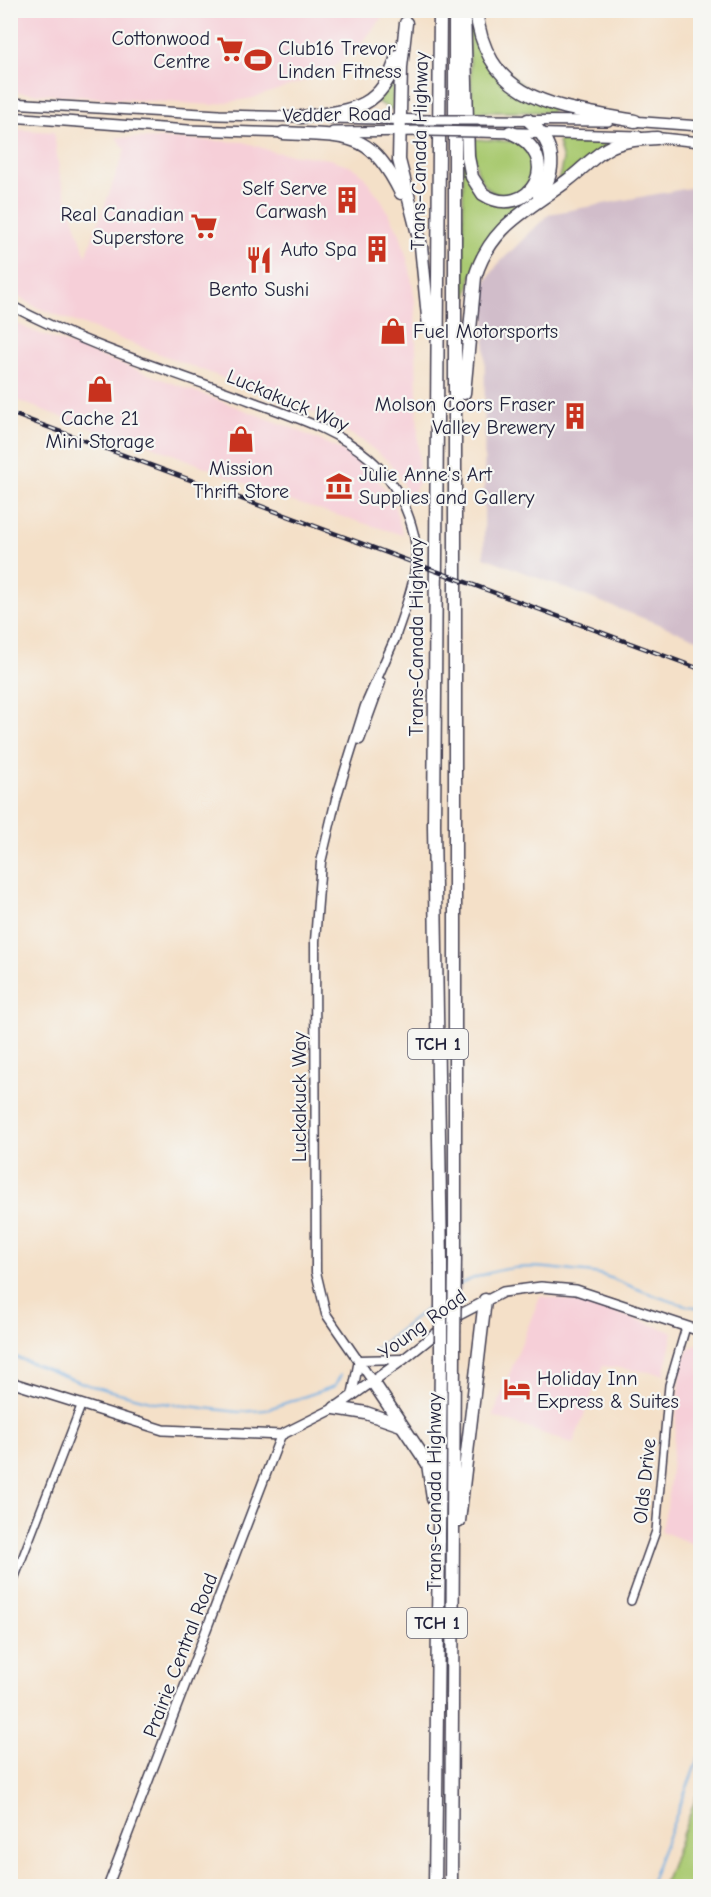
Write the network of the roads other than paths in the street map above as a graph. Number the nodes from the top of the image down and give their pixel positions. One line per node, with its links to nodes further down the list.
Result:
1 (440, 10): 21 (highway, Trans-Canada Highway / TCH 1)
2 (455, 10): 22 (highway, Trans-Canada Highway / TCH 1)
3 (464, 10): 13 (highway)
4 (476, 10): 10 (highway)
5 (407, 16): 8 (highway); 11 (highway)
6 (13, 101): 8 (main road, Vedder Road)
7 (10, 117): 14 (main road, Vedder Road)
8 (301, 117): 11 (main road, Vedder Road)
9 (528, 120): 10 (main road, Vedder Road); 11 (main road, Vedder Road, bridge); 15 (highway)
10 (635, 121): 12 (main road, Vedder Road)
11 (400, 125): 13 (main road, Vedder Road, bridge); 14 (main road, Vedder Road); 19 (highway)
12 (700, 126)
13 (510, 132): 15 (main road, Vedder Road)
14 (283, 133): 19 (highway)
15 (543, 133): 16 (main road, Vedder Road); 18 (highway)
16 (657, 138): 17 (main road, Vedder Road); 18 (highway)
17 (700, 142)
18 (535, 202): 22 (highway)
19 (411, 214): 21 (highway)
20 (10, 305): 27 (street, Luckakuck Way)
21 (436, 458): 37 (highway, Trans-Canada Highway / TCH 1, bridge)
22 (457, 559): 38 (highway, Trans-Canada Highway / TCH 1, bridge)
23 (484, 1300): 24 (main road, Young Road); 26 (main road, Young Road); 38 (highway)
24 (687, 1327): 25 (main road, Young Road); 36 (street, Olds Drive)
25 (700, 1330)
26 (404, 1359): 27 (street); 29 (main road, Young Road)
27 (359, 1360): 29 (street, Luckakuck Way); 30 (street)
28 (10, 1382): 31 (main road)
29 (374, 1382): 30 (main road, Young Road); 33 (highway)
30 (352, 1396): 32 (main road, Young Road)
31 (81, 1406): 34 (main road); 35 (street)
32 (334, 1408): 33 (highway); 34 (main road, Young Road)
33 (401, 1425): 37 (highway)
34 (281, 1435): 39 (street, Prairie Central Road)
35 (13, 1582)
36 (630, 1601)
37 (437, 1632): 40 (highway, Trans-Canada Highway / TCH 1)
38 (453, 1633): 41 (highway, Trans-Canada Highway / TCH 1)
39 (108, 1887)
40 (435, 1887)
41 (452, 1887)

